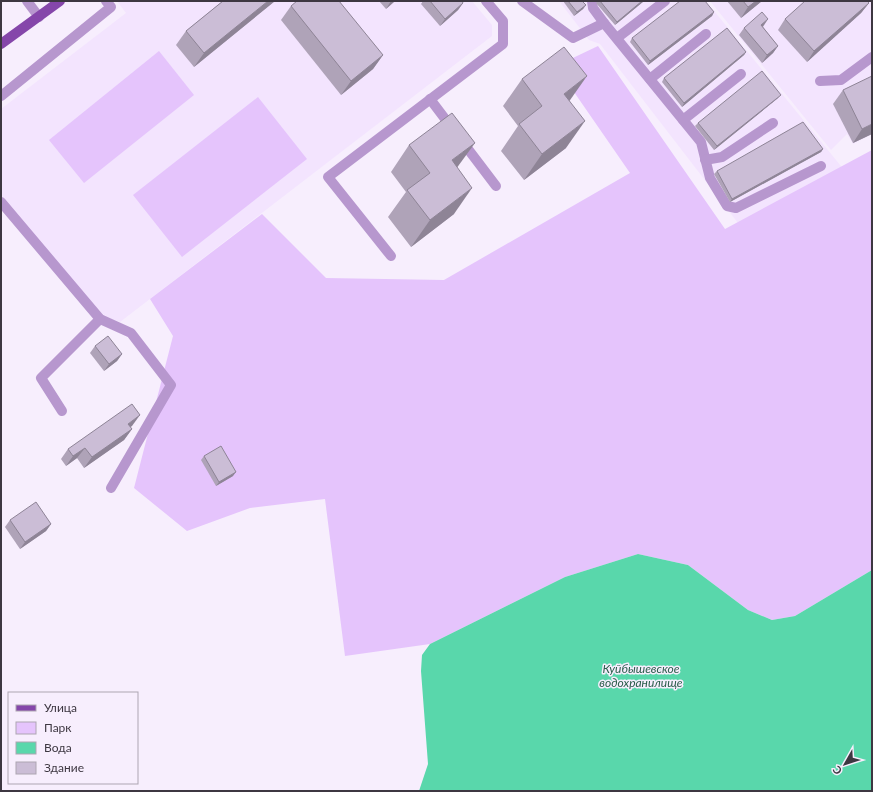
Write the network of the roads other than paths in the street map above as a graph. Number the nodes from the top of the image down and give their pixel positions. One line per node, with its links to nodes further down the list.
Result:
1 (27, 1): 8 (lane)
2 (60, 1): 8 (main road)
3 (106, 1): 17 (lane)
4 (522, 1): 9 (lane)
5 (592, 1): 9 (lane)
6 (665, 1): 11 (lane)
7 (491, 2): 18 (lane)
8 (39, 17): 12 (main road)
9 (604, 23): 11 (lane)
10 (706, 34): 15 (lane)
11 (617, 38): 15 (lane)
12 (1, 44)
13 (872, 57): 16 (lane)
14 (741, 74): 19 (lane)
15 (650, 79): 19 (lane)
16 (820, 81)
17 (1, 96)
18 (430, 99): 23 (lane); 25 (lane)
19 (683, 120): 21 (lane)
20 (773, 123): 21 (lane)
21 (705, 160): 22 (lane)
22 (821, 166)
23 (496, 186)
24 (1, 202): 26 (lane)
25 (391, 256)
26 (100, 319): 27 (lane); 28 (lane)
27 (62, 411)
28 (111, 488)

